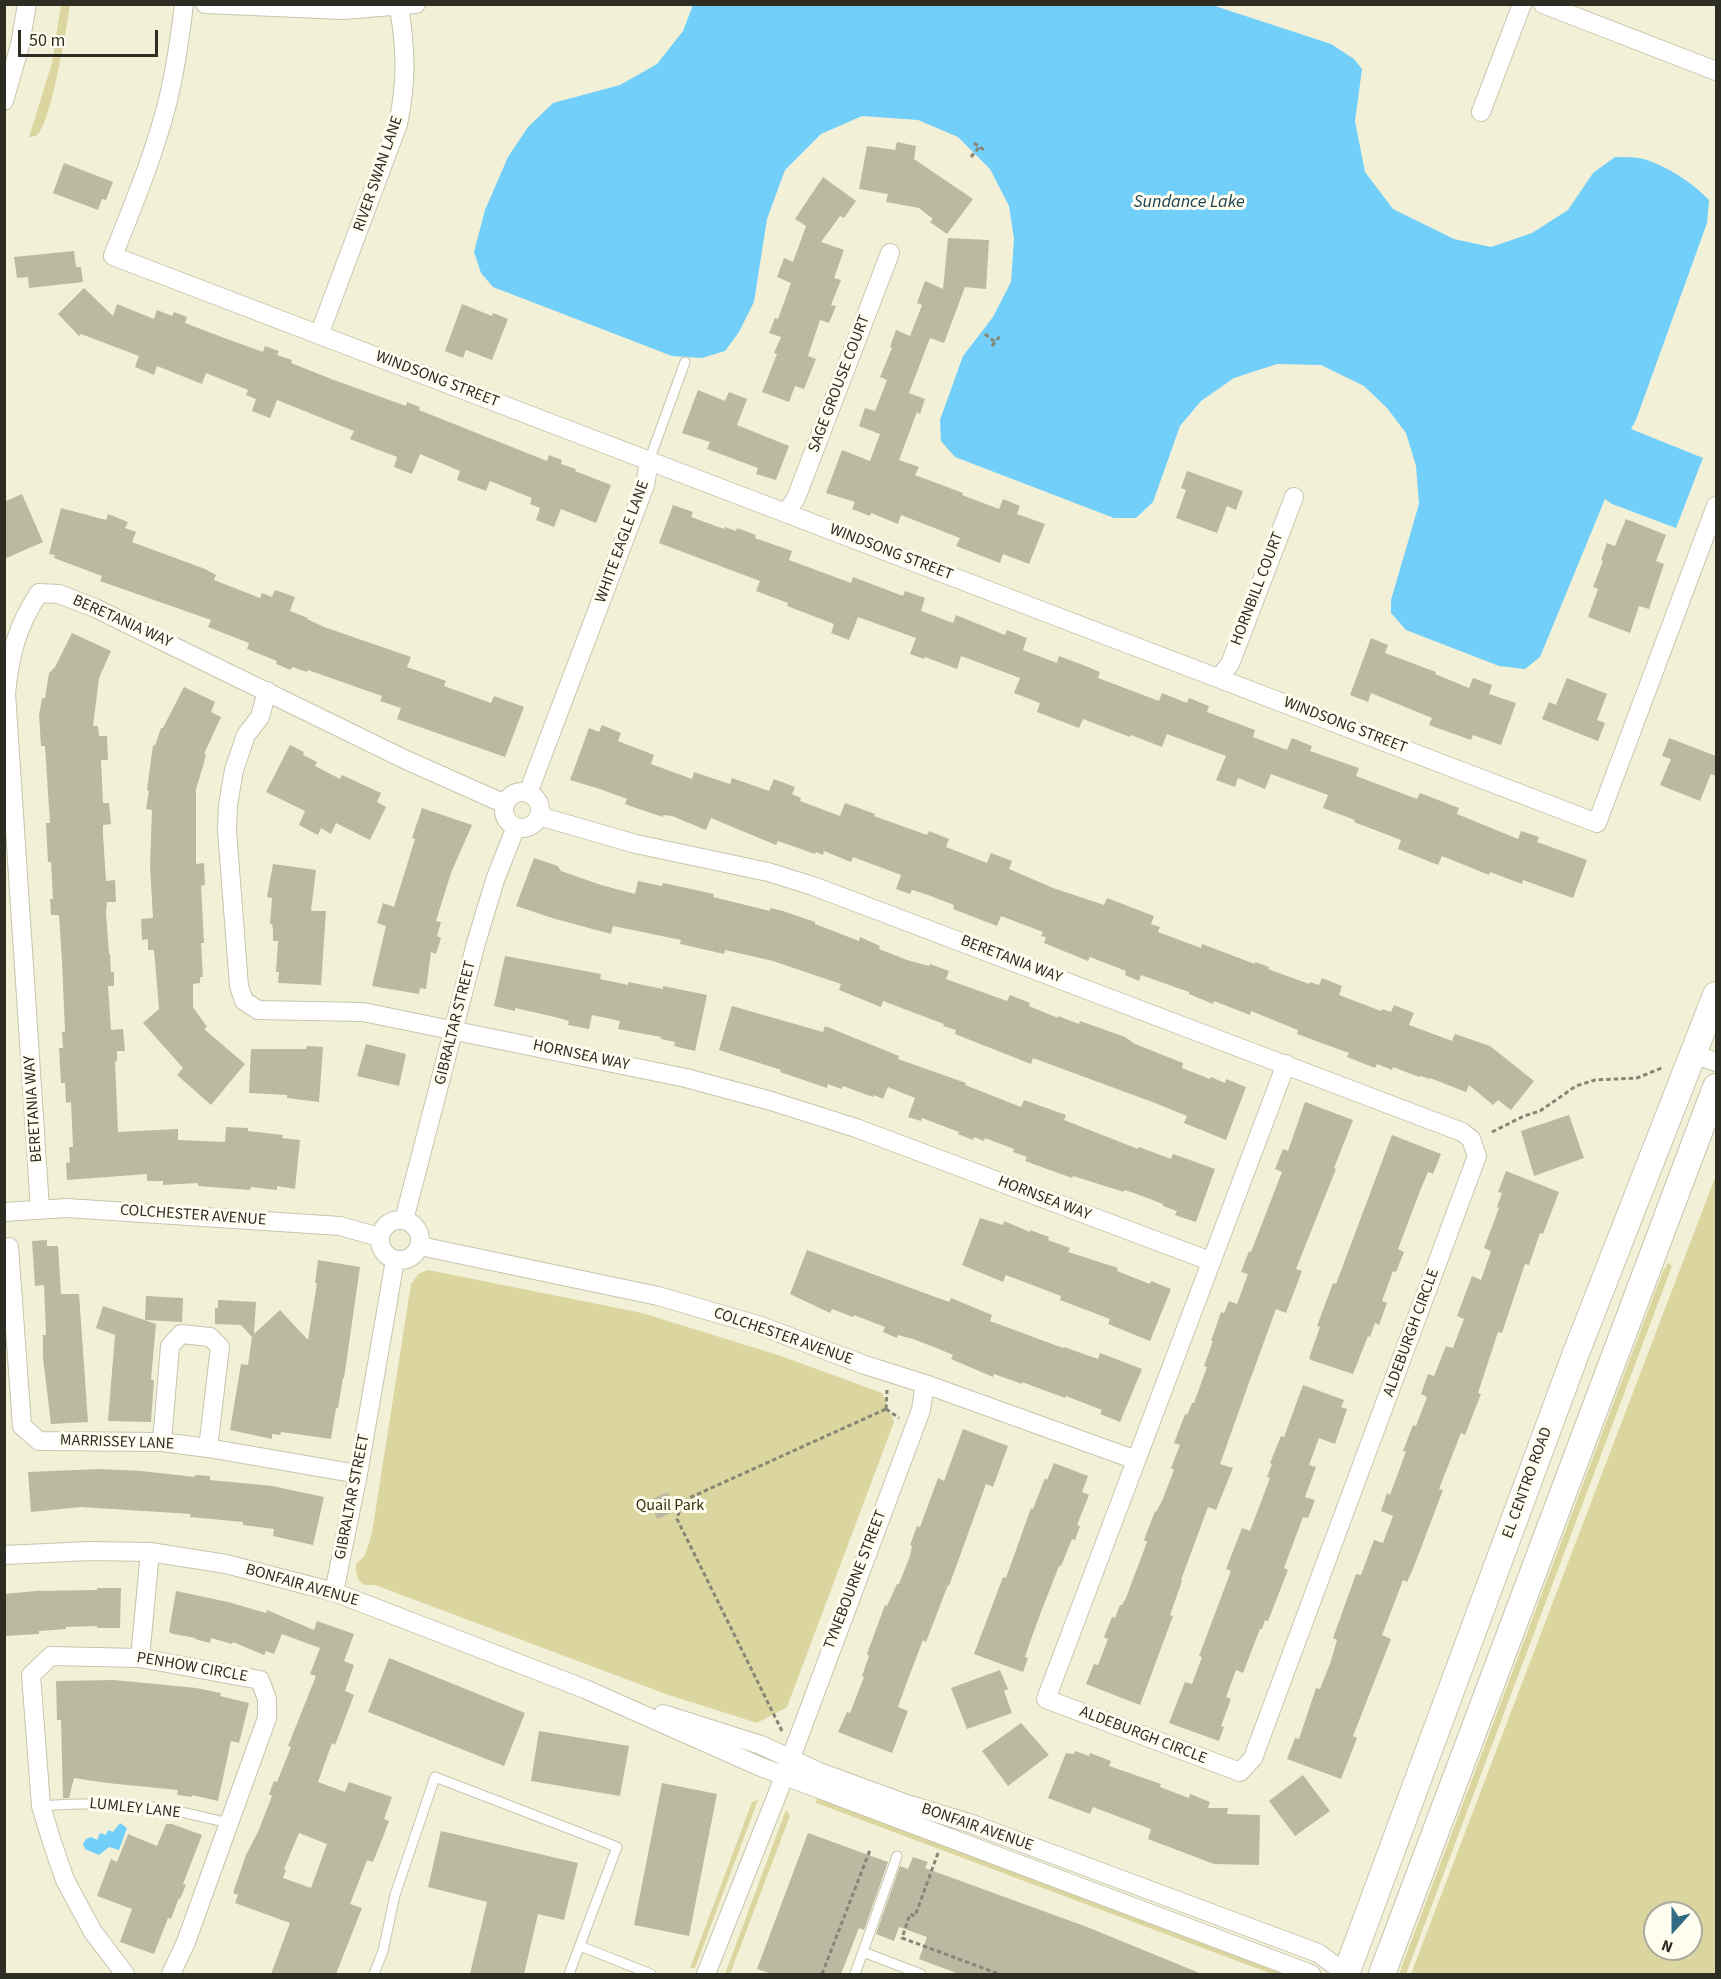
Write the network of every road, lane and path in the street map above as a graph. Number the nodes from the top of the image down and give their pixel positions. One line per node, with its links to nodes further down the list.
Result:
1 (27, 4): 8 (street)
2 (184, 4): 16 (street, WINDSONG STREET)
3 (206, 4): 6 (street)
4 (1522, 4): 9 (street)
5 (1542, 4): 7 (street)
6 (407, 6): 16 (street, RIVER SWAN LANE)
7 (1716, 71)
8 (4, 101)
9 (1481, 112)
10 (974, 143): 11 (path)
11 (980, 146): 12 (path); 13 (path)
12 (984, 150)
13 (971, 157)
14 (890, 253): 24 (street, SAGE GROUSE COURT)
15 (985, 334): 18 (path)
16 (319, 335): 21 (street, WINDSONG STREET)
17 (1000, 336): 18 (path)
18 (995, 342): 19 (path)
19 (992, 346)
20 (685, 362): 21 (lane)
21 (649, 461): 24 (street, WINDSONG STREET); 27 (street, WHITE EAGLE LANE)
22 (1293, 497): 25 (street, HORNBILL COURT)
23 (1716, 506): 25 (street, WINDSONG STREET)
24 (786, 513): 25 (street, WINDSONG STREET)
25 (1219, 678)
26 (267, 692): 28 (street, BERETANIA WAY); 32 (street, HORNSEA WAY); 39 (street, BERETANIA WAY)
27 (528, 793): 28 (street); 29 (street)
28 (505, 804): 30 (street)
29 (539, 816): 30 (street); 34 (street, BERETANIA WAY)
30 (515, 829): 32 (street, GIBRALTAR STREET)
31 (1716, 995): 33 (main road, EL CENTRO ROAD)
32 (453, 1030): 41 (street, GIBRALTAR STREET); 46 (street, HORNSEA WAY)
33 (1708, 1046): 81 (main road, EL CENTRO ROAD)
34 (1286, 1064): 38 (street, BERETANIA WAY); 46 (street, ALDEBURGH CIRCLE)
35 (1664, 1067): 37 (path)
36 (1716, 1087): 82 (main road)
37 (1492, 1132)
38 (1471, 1139): 53 (street, ALDEBURGH CIRCLE)
39 (40, 1209): 40 (street, COLCHESTER AVENUE); 42 (street, COLCHESTER AVENUE)
40 (4, 1212)
41 (404, 1220): 42 (street); 44 (street)
42 (380, 1237): 45 (street)
43 (9, 1246): 51 (street, MARRISSEY LANE)
44 (420, 1246): 45 (street); 47 (street, COLCHESTER AVENUE)
45 (395, 1260): 54 (street, GIBRALTAR STREET)
46 (1210, 1262): 53 (street, ALDEBURGH CIRCLE)
47 (925, 1384): 53 (street, COLCHESTER AVENUE); 61 (street, TYNEBOURNE STREET)
48 (887, 1388): 49 (path)
49 (886, 1409): 50 (path); 60 (path)
50 (900, 1419)
51 (162, 1442): 52 (street, MARRISSEY LANE); 52 (street)
52 (208, 1448): 54 (street, MARRISSEY LANE)
53 (1136, 1460)
54 (358, 1474): 57 (street, GIBRALTAR STREET)
55 (150, 1552): 56 (street, BONFAIR AVENUE); 57 (street, BONFAIR AVENUE); 58 (street)
56 (4, 1555)
57 (334, 1592): 59 (street, BONFAIR AVENUE)
58 (140, 1658): 63 (street, PENHOW CIRCLE); 64 (street, PENHOW CIRCLE)
59 (585, 1689): 61 (street, BONFAIR AVENUE); 62 (street, BONFAIR AVENUE)
60 (782, 1731)
61 (790, 1758): 62 (street, TYNEBOURNE STREET); 81 (street, BONFAIR AVENUE)
62 (784, 1776): 75 (street, TYNEBOURNE STREET); 80 (street, BONFAIR AVENUE)
63 (41, 1806): 64 (lane, LUMLEY LANE); 70 (street, PENHOW CIRCLE)
64 (229, 1823): 71 (street, PENHOW CIRCLE)
65 (870, 1850): 76 (path)
66 (939, 1851): 79 (path)
67 (897, 1856): 69 (lane)
68 (580, 1946): 72 (lane); 73 (lane); 74 (lane)
69 (863, 1952): 77 (lane); 78 (lane)
70 (125, 1974)
71 (171, 1974)
72 (374, 1974)
73 (569, 1974)
74 (651, 1974)
75 (706, 1974)
76 (822, 1974)
77 (855, 1974)
78 (921, 1974)
79 (999, 1974)
80 (1311, 1974)
81 (1341, 1974)
82 (1382, 1974)

